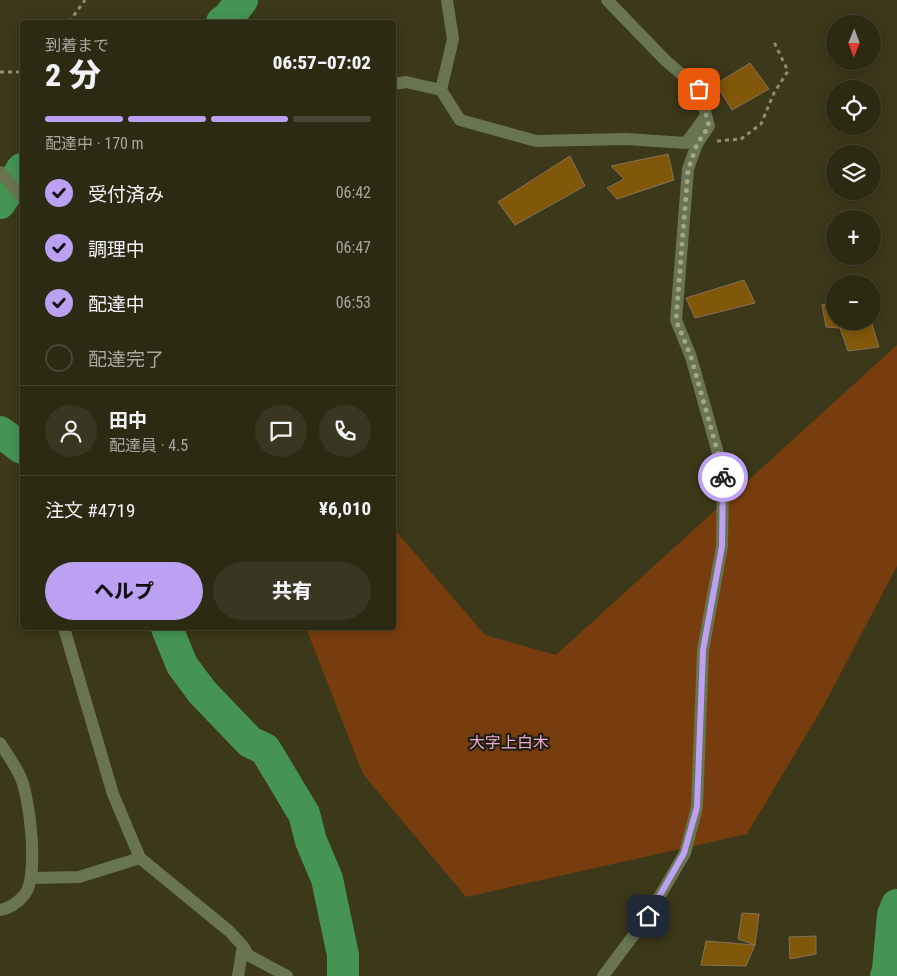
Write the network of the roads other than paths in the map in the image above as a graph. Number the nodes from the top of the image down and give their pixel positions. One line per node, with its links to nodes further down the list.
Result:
1 (447, 0): 4 (street)
2 (607, 0): 5 (street)
3 (396, 84): 4 (street)
4 (441, 90): 5 (street)
5 (706, 115): 16 (street)
6 (0, 172): 7 (street)
7 (20, 196)
8 (65, 630): 10 (street)
9 (0, 743): 11 (street)
10 (140, 858): 11 (street); 13 (street)
11 (32, 878): 12 (street)
12 (0, 910)
13 (243, 946): 14 (street); 15 (street)
14 (238, 976)
15 (287, 976)
16 (603, 976)

